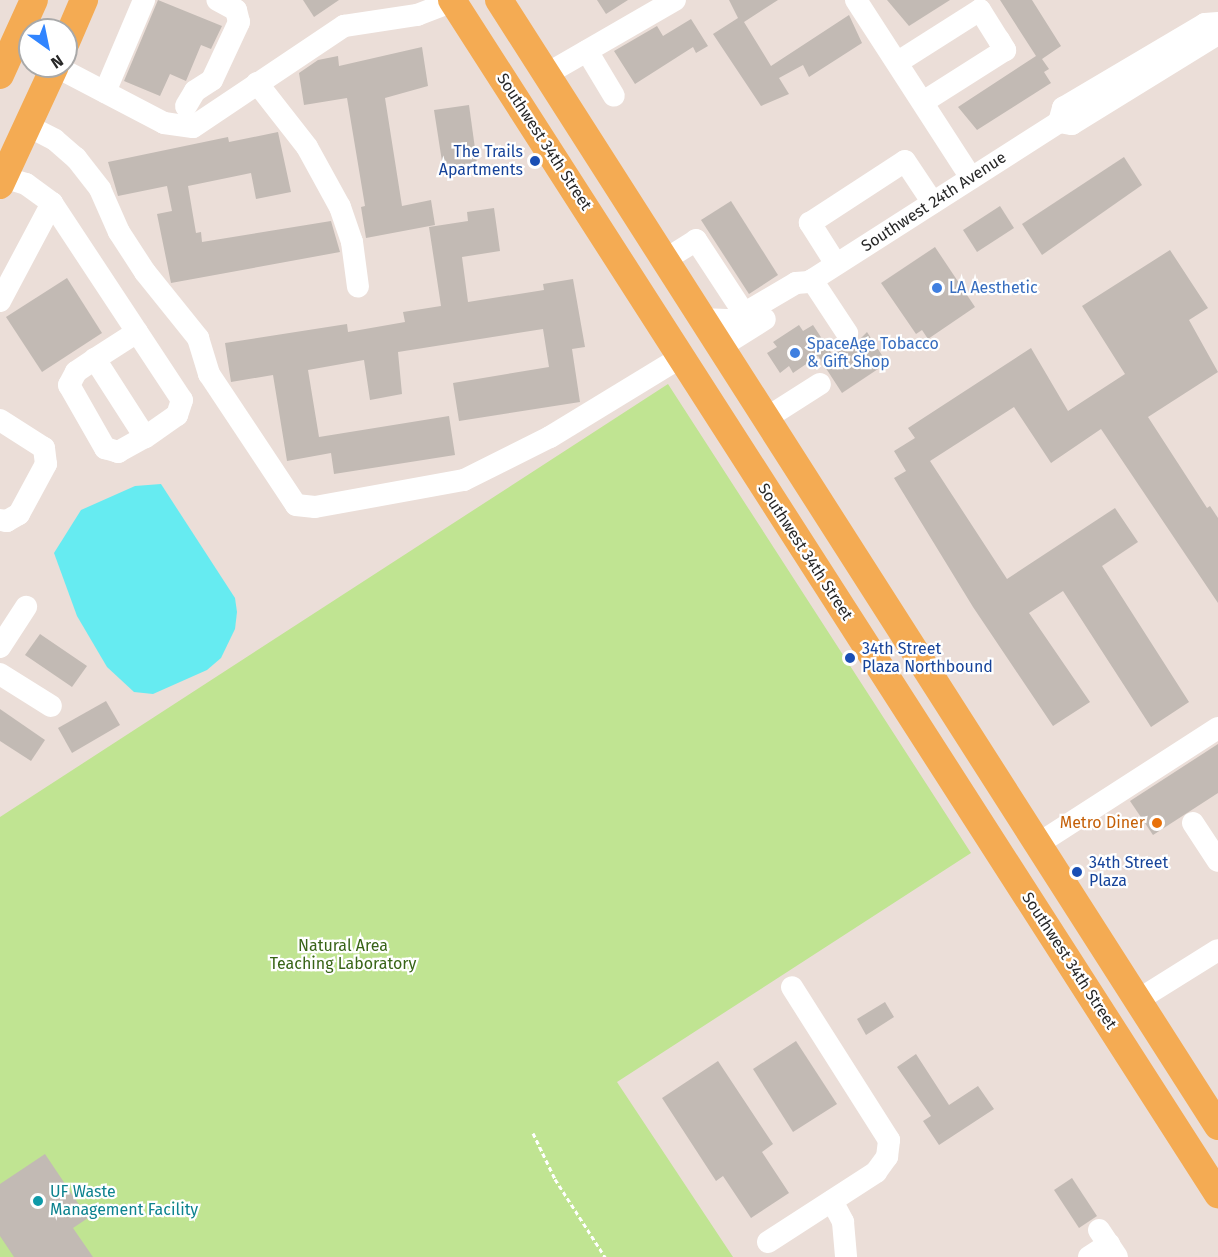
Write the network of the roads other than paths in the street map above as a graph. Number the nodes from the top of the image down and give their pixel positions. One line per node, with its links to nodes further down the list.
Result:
1 (34, 0): 15 (main road)
2 (84, 0): 9 (main road)
3 (144, 0): 20 (street)
4 (217, 0): 24 (street)
5 (453, 0): 12 (main road, Southwest 34th Street); 19 (street)
6 (499, 0): 16 (main road)
7 (675, 0): 13 (street)
8 (856, 0): 14 (street)
9 (76, 18)
10 (1218, 23): 25 (street, Southwest 24th Avenue)
11 (1218, 34): 25 (street, Southwest 24th Avenue)
12 (478, 40): 16 (main road); 31 (main road, Southwest 34th Street)
13 (586, 51): 16 (street); 22 (street)
14 (898, 62): 23 (street); 23 (street)
15 (0, 75): 21 (main road)
16 (545, 75): 32 (main road)
17 (49, 78): 21 (main road)
18 (78, 78): 20 (street)
19 (257, 83): 20 (street); 36 (street)
20 (105, 92)
21 (42, 94): 26 (main road)
22 (614, 96)
23 (923, 102): 27 (street)
24 (186, 105)
25 (1059, 122): 27 (street, Southwest 24th Avenue)
26 (28, 126): 28 (main road); 43 (street)
27 (971, 178): 30 (street, Southwest 24th Avenue)
28 (2, 181): 29 (street)
29 (52, 203): 37 (street); 40 (street)
30 (933, 203): 33 (street, Southwest 24th Avenue); 33 (street)
31 (588, 212): 42 (main road); 43 (main road, Southwest 34th Street)
32 (663, 261): 34 (street); 38 (main road)
33 (836, 264): 35 (street, Southwest 24th Avenue)
34 (723, 281): 38 (street); 39 (street)
35 (811, 281): 39 (street, Southwest 24th Avenue); 41 (street); 42 (street, Southwest 24th Avenue)
36 (358, 287)
37 (0, 301)
38 (695, 310): 39 (street, Southwest 24th Avenue); 42 (main road)
39 (745, 315)
40 (137, 332): 44 (street); 48 (street)
41 (847, 333)
42 (719, 348): 46 (main road)
43 (681, 357): 49 (main road); 59 (main road, Southwest 34th Street)
44 (95, 359): 48 (street); 48 (street)
45 (820, 384): 46 (street)
46 (765, 419): 49 (main road)
47 (0, 420): 50 (street)
48 (145, 437)
49 (820, 506): 57 (main road)
50 (0, 520)
51 (26, 607): 52 (street)
52 (0, 647)
53 (0, 674): 54 (street)
54 (51, 706)
55 (1218, 728): 57 (street)
56 (1193, 823): 58 (street)
57 (1038, 843): 62 (main road)
58 (1218, 861)
59 (1036, 911): 62 (main road); 64 (main road, Southwest 34th Street)
60 (1218, 950): 62 (street)
61 (792, 987): 65 (street)
62 (1138, 1000): 63 (main road)
63 (1218, 1126)
64 (1218, 1194)
65 (832, 1201): 66 (street); 68 (street)
66 (768, 1242)
67 (1108, 1244): 69 (street)
68 (846, 1257)
69 (1089, 1257)

